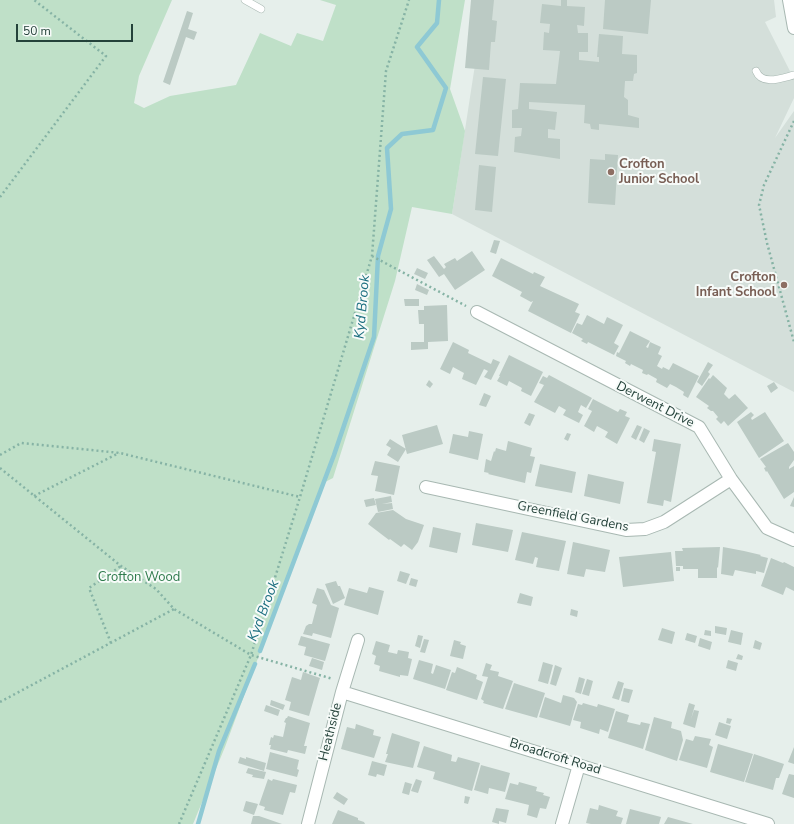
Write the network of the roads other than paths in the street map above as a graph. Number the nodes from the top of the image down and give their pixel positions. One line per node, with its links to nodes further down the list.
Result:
1 (245, 0): 3 (lane)
2 (789, 0): 4 (street)
3 (261, 9)
4 (794, 28)
5 (756, 71): 6 (lane)
6 (794, 75)
7 (477, 312): 8 (street, Derwent Drive)
8 (731, 479): 9 (street, Greenfield Gardens); 10 (street, Derwent Drive)
9 (426, 487)
10 (794, 540)
11 (358, 640): 12 (street, Heathside)
12 (343, 687): 13 (street, Broadcroft Road); 14 (street, Heathside)
13 (579, 765): 15 (street); 16 (street, Broadcroft Road)
14 (308, 824)
15 (562, 824)
16 (768, 824)

